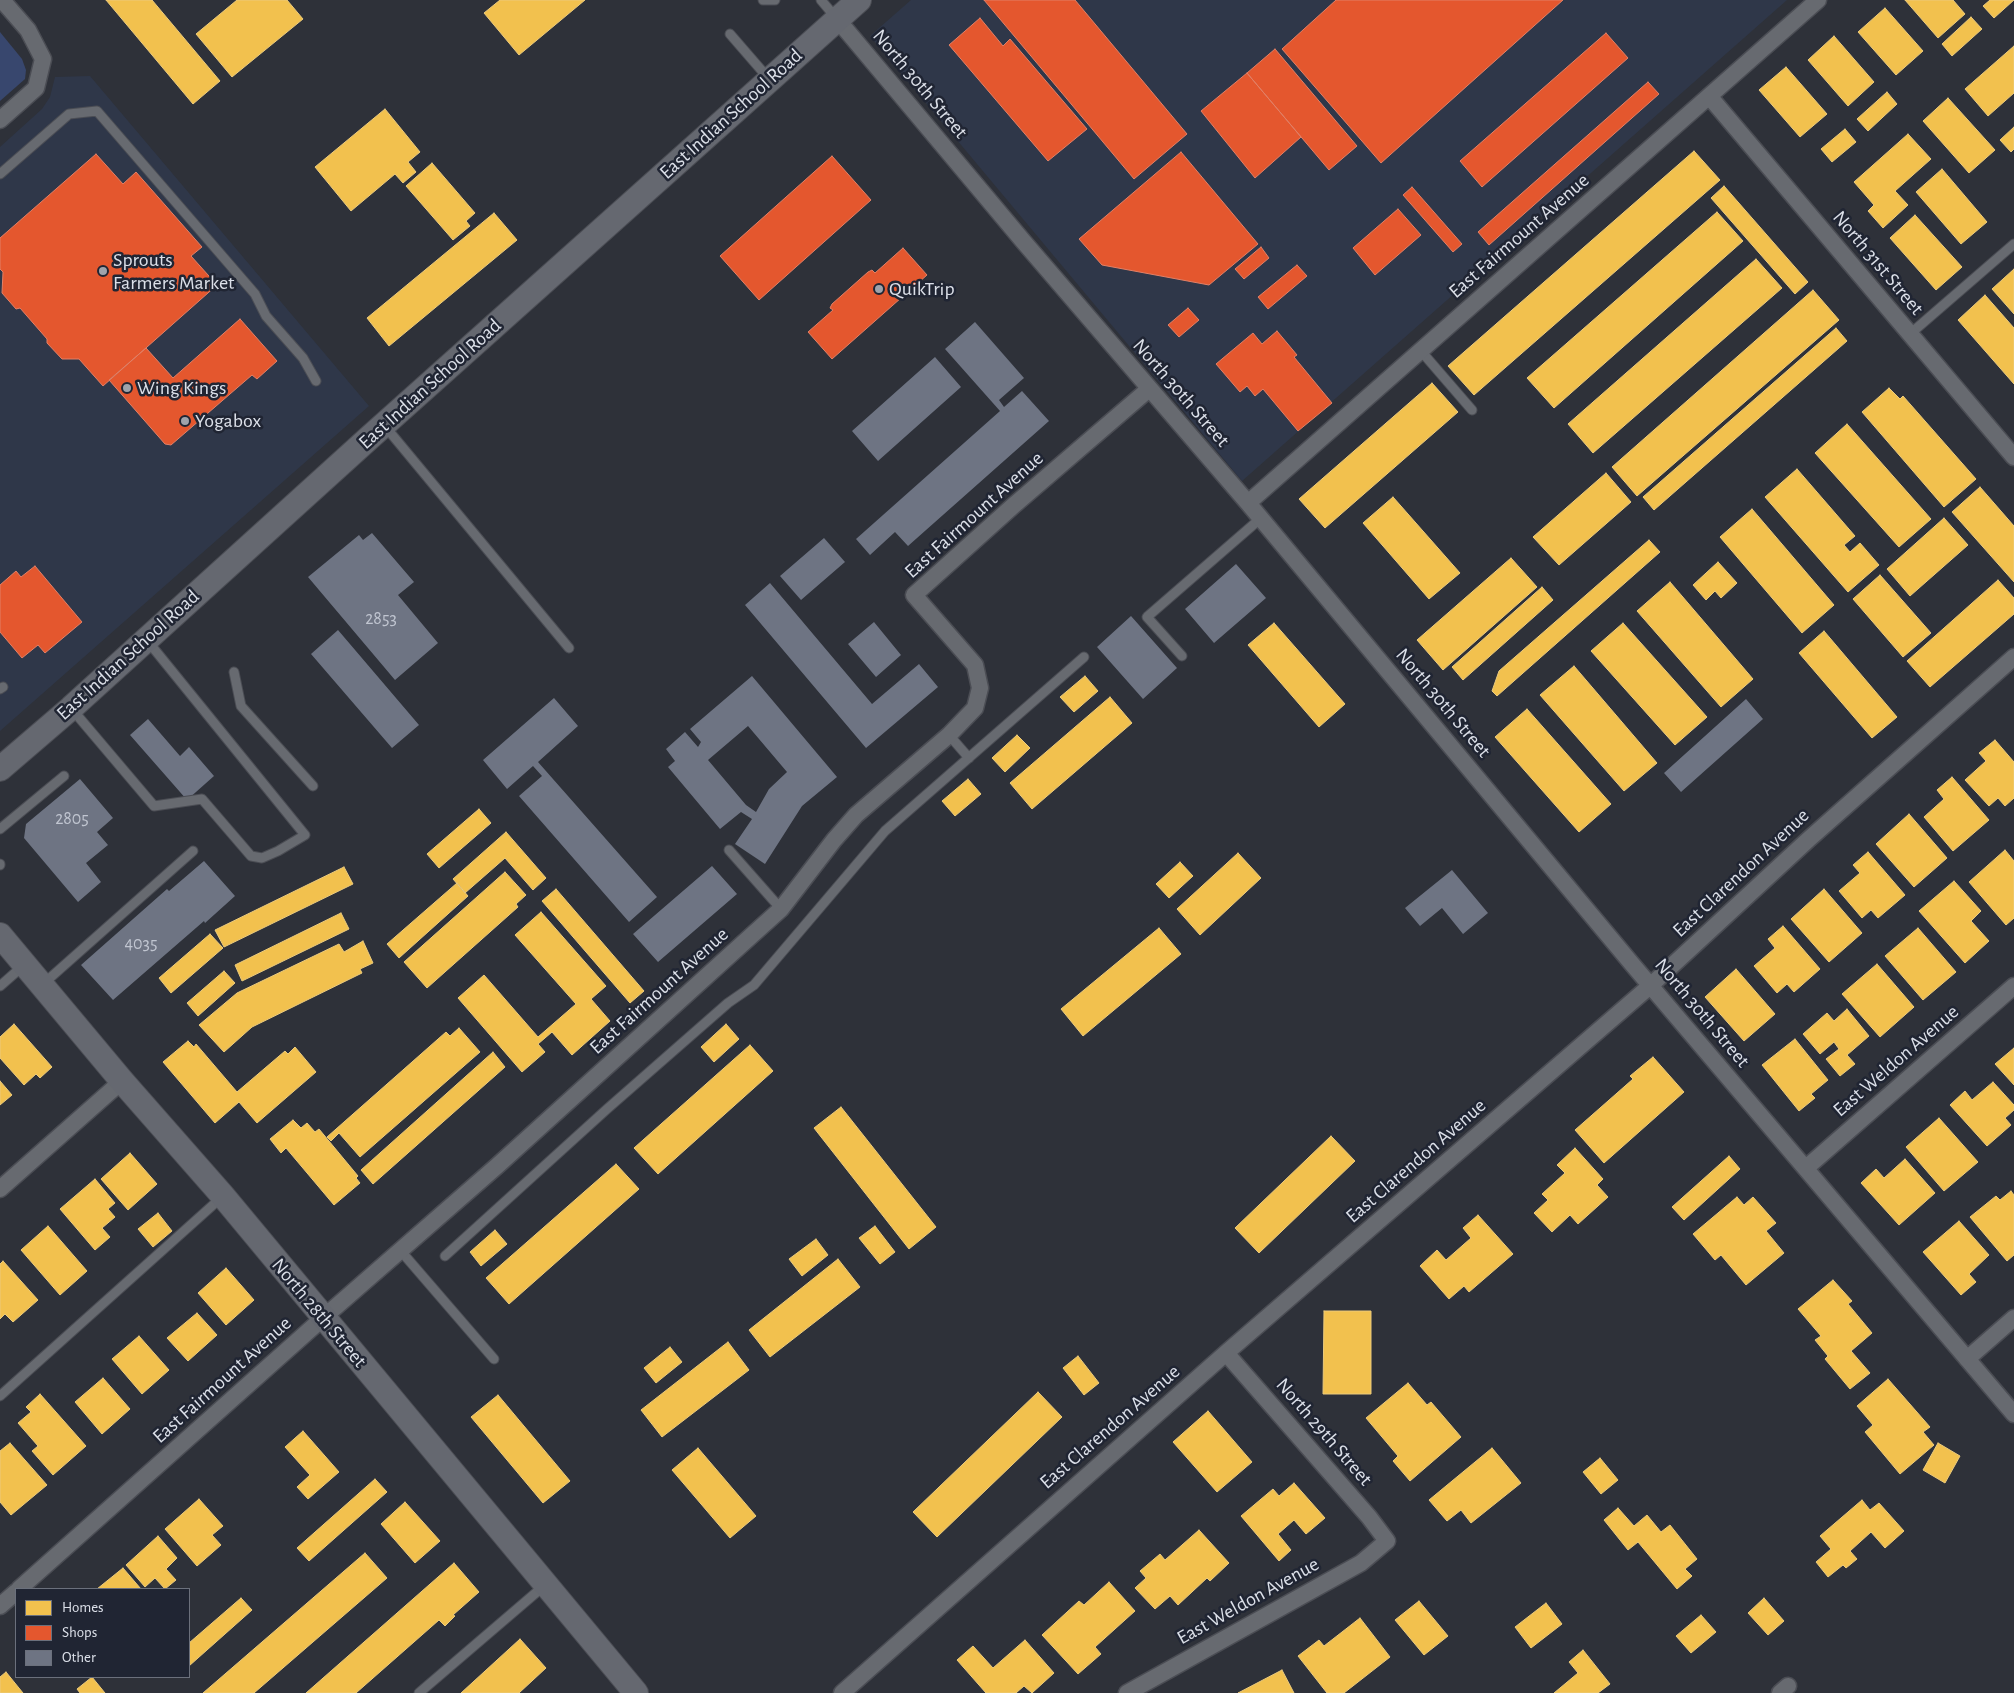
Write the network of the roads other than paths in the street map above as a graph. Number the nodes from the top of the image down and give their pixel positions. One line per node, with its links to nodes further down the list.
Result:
1 (2, 0): 11 (street)
2 (763, 0): 3 (lane)
3 (775, 0)
4 (821, 0): 7 (lane)
5 (859, 0): 7 (main road, East Indian School Road)
6 (1818, 0): 10 (street, East Fairmount Avenue)
7 (838, 19): 9 (main road, East Indian School Road); 17 (street, North 30th Street)
8 (730, 34): 9 (lane)
9 (770, 80): 19 (main road, East Indian School Road)
10 (1709, 96): 14 (street, North 31st Street); 15 (street, East Fairmount Avenue)
11 (0, 120)
12 (0, 174): 16 (lane)
13 (2014, 244): 14 (lane)
14 (1910, 334): 20 (street, North 31st Street)
15 (1421, 351): 18 (lane); 21 (street, East Fairmount Avenue)
16 (316, 380)
17 (1150, 389): 21 (street, North 30th Street); 30 (street, East Fairmount Avenue)
18 (1472, 410)
19 (384, 426): 23 (main road, East Indian School Road); 24 (lane)
20 (2014, 457)
21 (1248, 502): 22 (street, North 30th Street)
22 (1261, 518): 25 (lane); 43 (street, North 30th Street)
23 (146, 639): 29 (main road, East Indian School Road); 29 (lane)
24 (569, 648)
25 (1182, 656)
26 (1084, 657): 31 (lane)
27 (2014, 657): 43 (street, East Clarendon Avenue)
28 (234, 672): 34 (lane)
29 (70, 708): 32 (main road, East Indian School Road)
30 (948, 735): 31 (lane); 38 (street, East Fairmount Avenue)
31 (969, 758): 50 (lane)
32 (0, 769)
33 (64, 776): 35 (lane)
34 (312, 786)
35 (0, 829)
36 (730, 850): 38 (lane)
37 (193, 851): 41 (lane)
38 (781, 909): 49 (street, East Fairmount Avenue)
39 (0, 935): 40 (main road, North 28th Street)
40 (25, 965): 41 (main road, North 28th Street); 42 (lane)
41 (42, 985): 45 (main road, North 28th Street)
42 (0, 986)
43 (1650, 986): 46 (street, North 30th Street); 53 (street, East Clarendon Avenue)
44 (2014, 986): 46 (street, East Weldon Avenue)
45 (122, 1081): 47 (street); 48 (main road, North 28th Street)
46 (1806, 1168): 55 (street, North 30th Street)
47 (0, 1189)
48 (223, 1196): 51 (main road, North 28th Street); 56 (lane)
49 (400, 1250): 51 (street, East Fairmount Avenue); 54 (lane)
50 (445, 1256)
51 (323, 1318): 59 (main road, North 28th Street); 60 (street, East Fairmount Avenue)
52 (2014, 1318): 55 (street)
53 (1226, 1353): 58 (street, North 29th Street); 65 (street, East Clarendon Avenue)
54 (494, 1359)
55 (1967, 1359): 57 (street, North 30th Street)
56 (0, 1396)
57 (2014, 1414)
58 (1387, 1542): 66 (street, East Weldon Avenue)
59 (546, 1584): 63 (lane); 64 (main road, North 28th Street)
60 (20, 1588)
61 (15, 1593): 62 (street, East Fairmount Avenue)
62 (0, 1606)
63 (419, 1693)
64 (636, 1693)
65 (842, 1693)
66 (1127, 1693)

